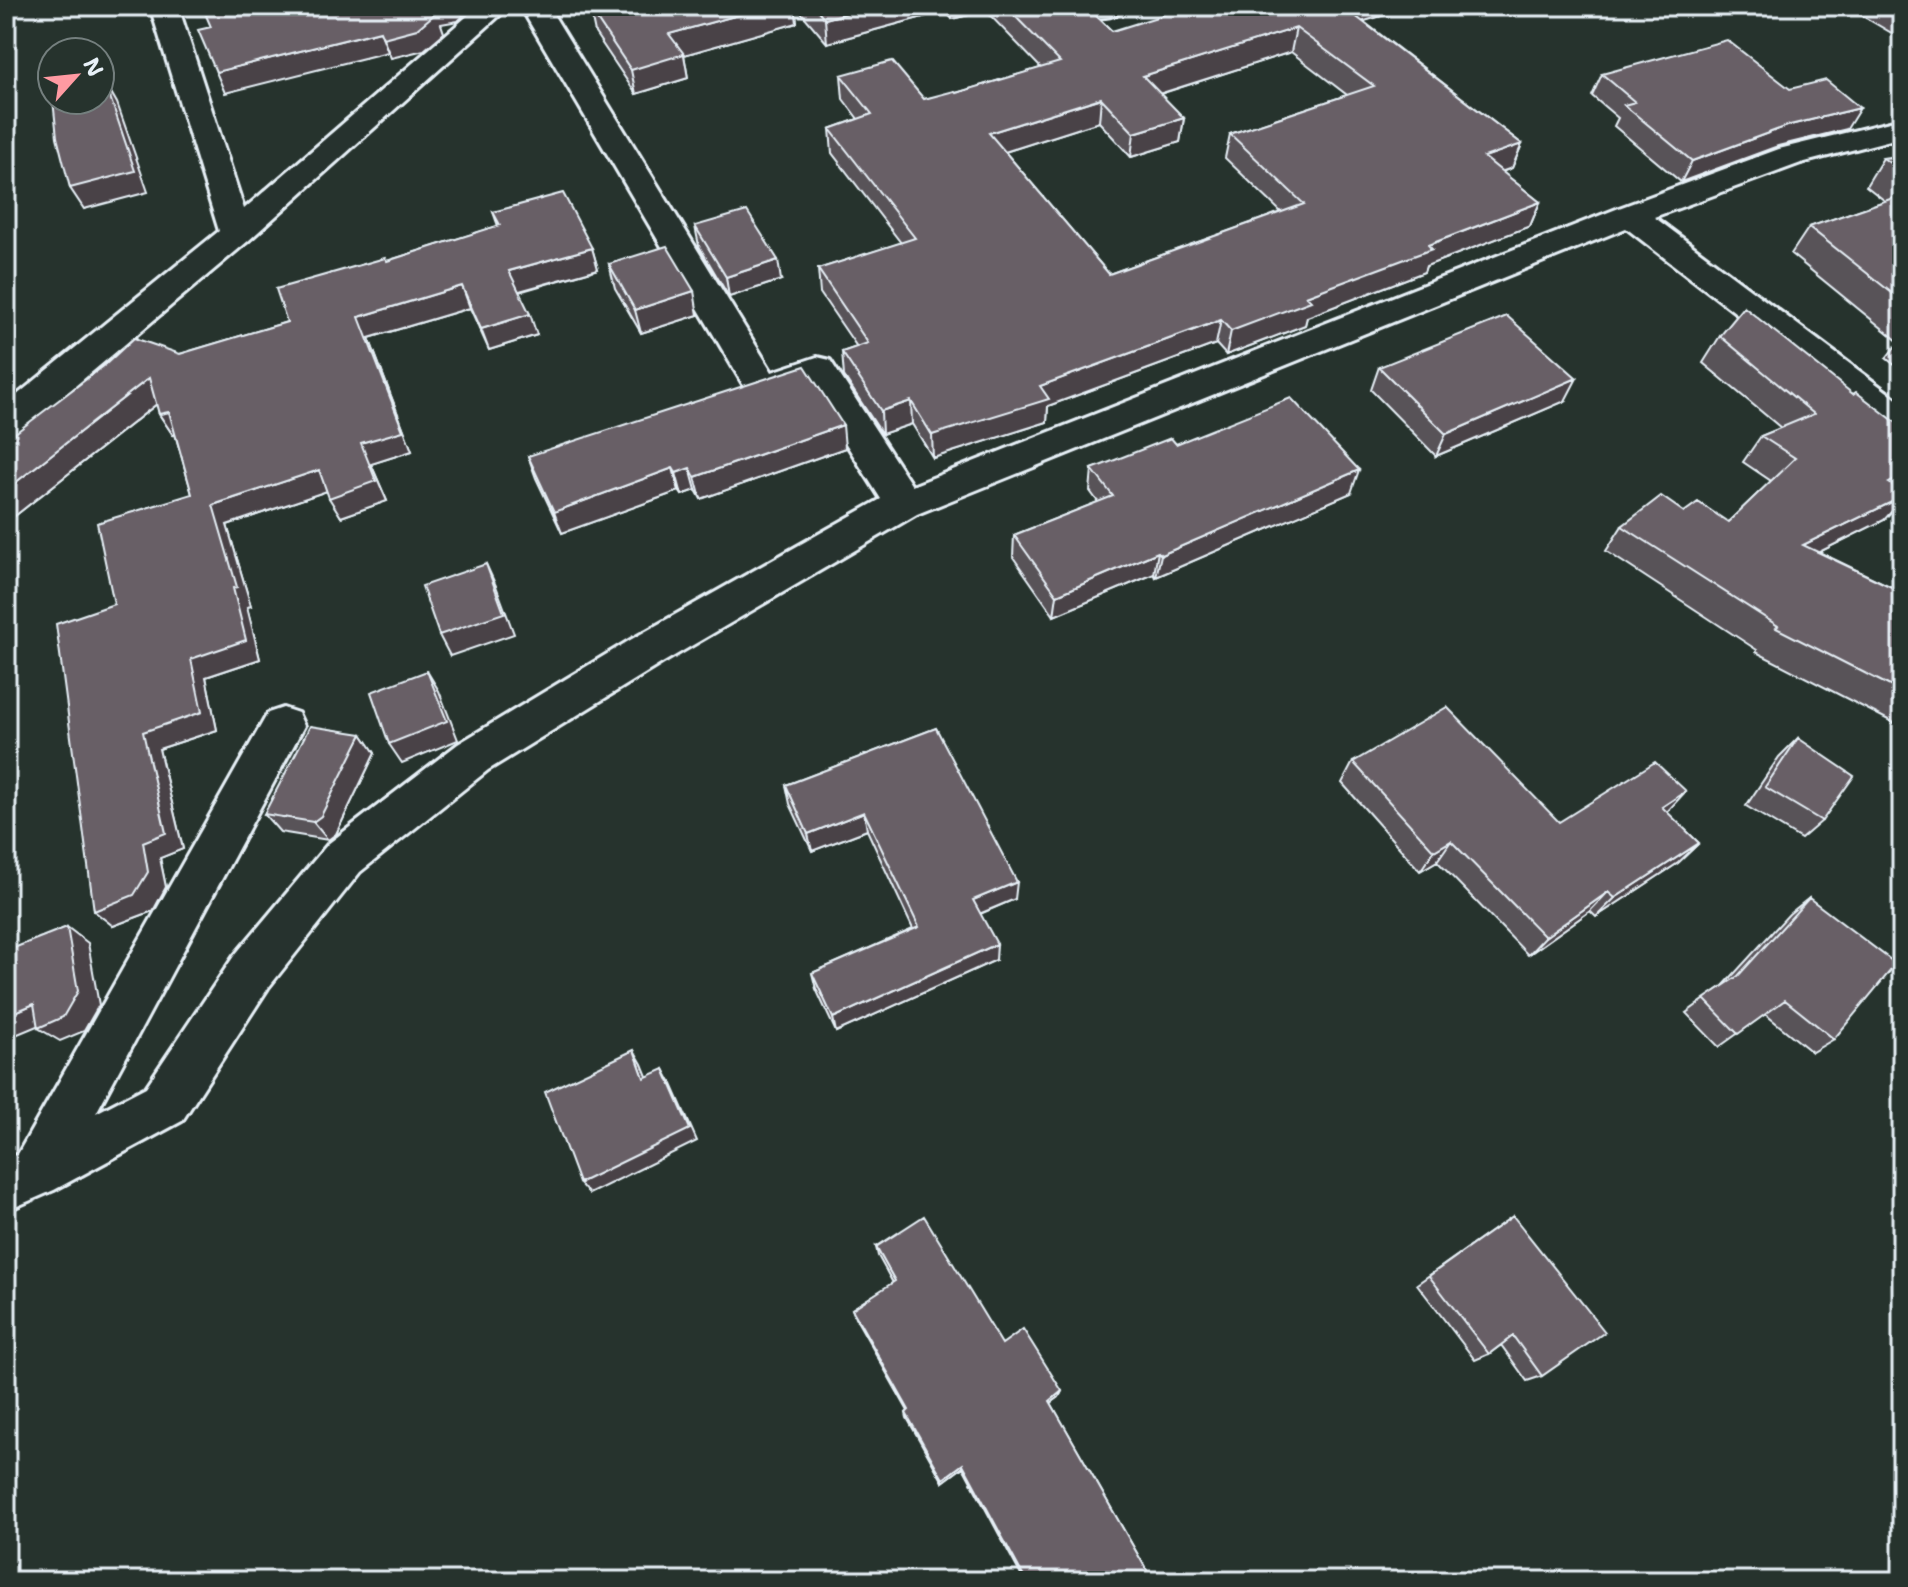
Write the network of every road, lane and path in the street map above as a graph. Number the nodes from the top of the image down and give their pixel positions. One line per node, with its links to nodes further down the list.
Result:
1 (164, 6): 6 (street)
2 (496, 6): 6 (street)
3 (534, 6): 9 (street)
4 (1902, 128): 5 (street)
5 (1630, 215): 7 (street); 9 (street)
6 (236, 234): 8 (street)
7 (1902, 422)
8 (6, 424)
9 (904, 504): 11 (street)
10 (283, 726): 11 (street)
11 (21, 1179)

